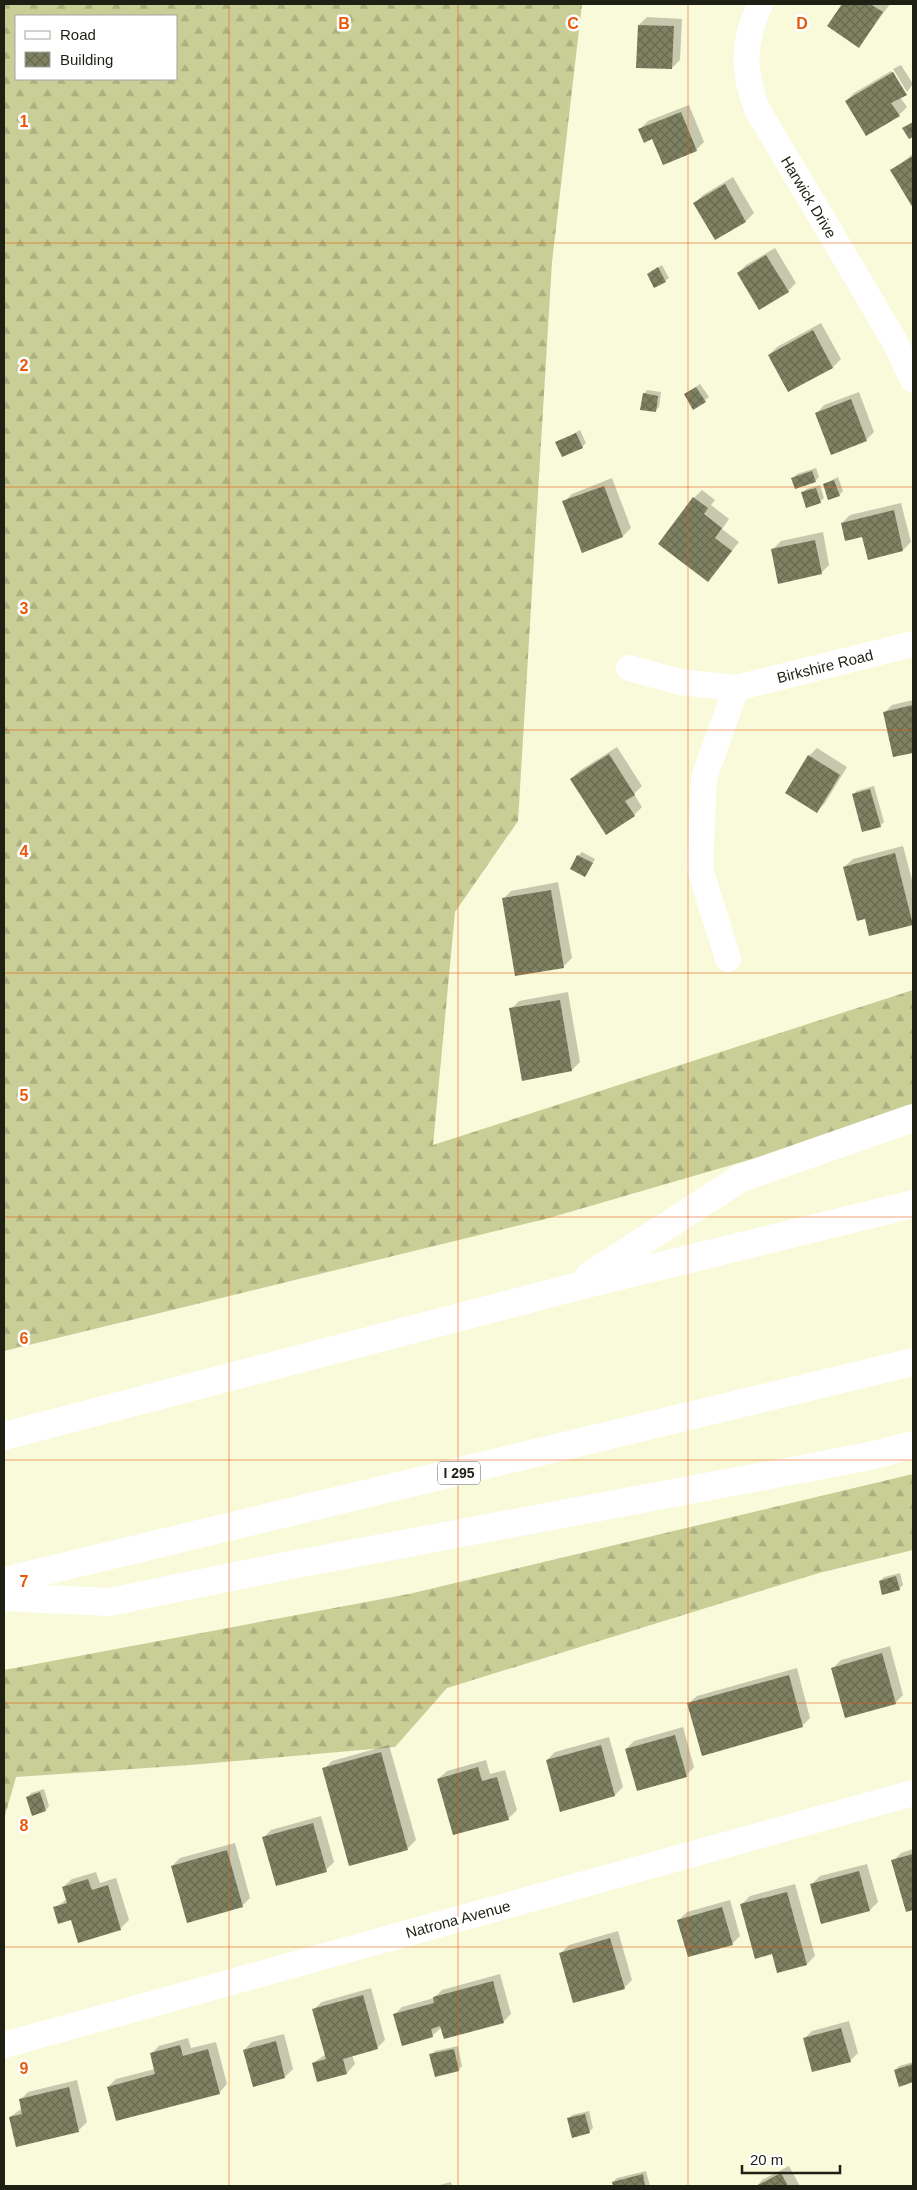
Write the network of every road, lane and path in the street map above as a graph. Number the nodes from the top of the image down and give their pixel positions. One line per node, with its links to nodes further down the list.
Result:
1 (760, 4): 2 (street, Harwick Drive)
2 (913, 380)
3 (913, 644): 5 (street, Birkshire Road)
4 (629, 668): 5 (street, Birkshire Road)
5 (736, 688): 6 (street)
6 (728, 959)
7 (913, 1118): 11 (highway)
8 (913, 1195): 10 (highway)
9 (913, 1204): 10 (highway)
10 (754, 1243): 11 (highway)
11 (571, 1288): 13 (highway)
12 (913, 1362): 15 (highway, I 295)
13 (4, 1436)
14 (913, 1445): 16 (highway)
15 (4, 1581)
16 (4, 1597)
17 (913, 1793): 18 (street, Natrona Avenue)
18 (4, 2045)

